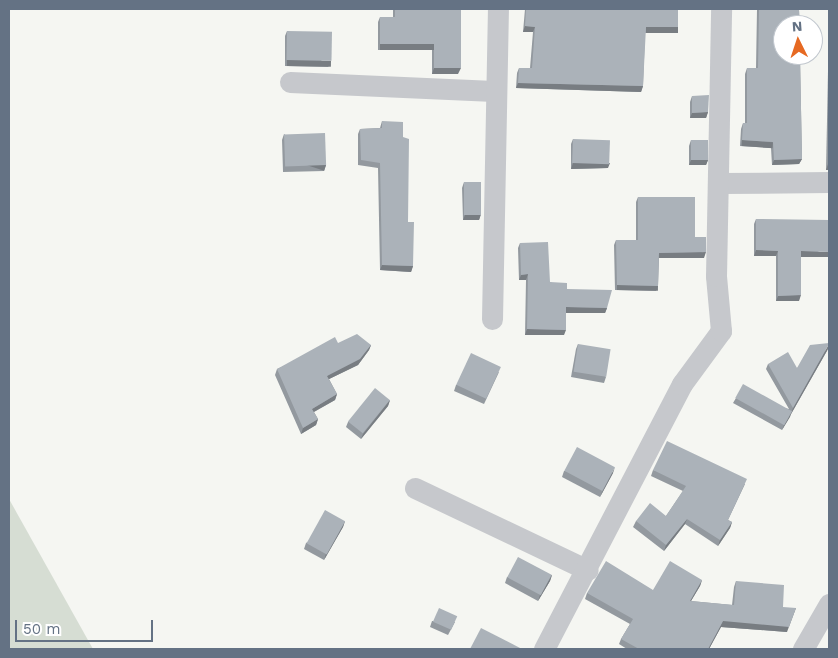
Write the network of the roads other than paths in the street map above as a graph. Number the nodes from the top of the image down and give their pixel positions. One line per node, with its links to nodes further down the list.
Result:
1 (498, 9): 4 (street)
2 (721, 9): 6 (street)
3 (290, 82): 4 (street)
4 (494, 91): 7 (street)
5 (829, 182): 6 (street)
6 (721, 183): 9 (street)
7 (492, 319)
8 (415, 488): 9 (street)
9 (588, 570): 11 (street)
10 (829, 604): 12 (street)
11 (544, 649)
12 (803, 649)

